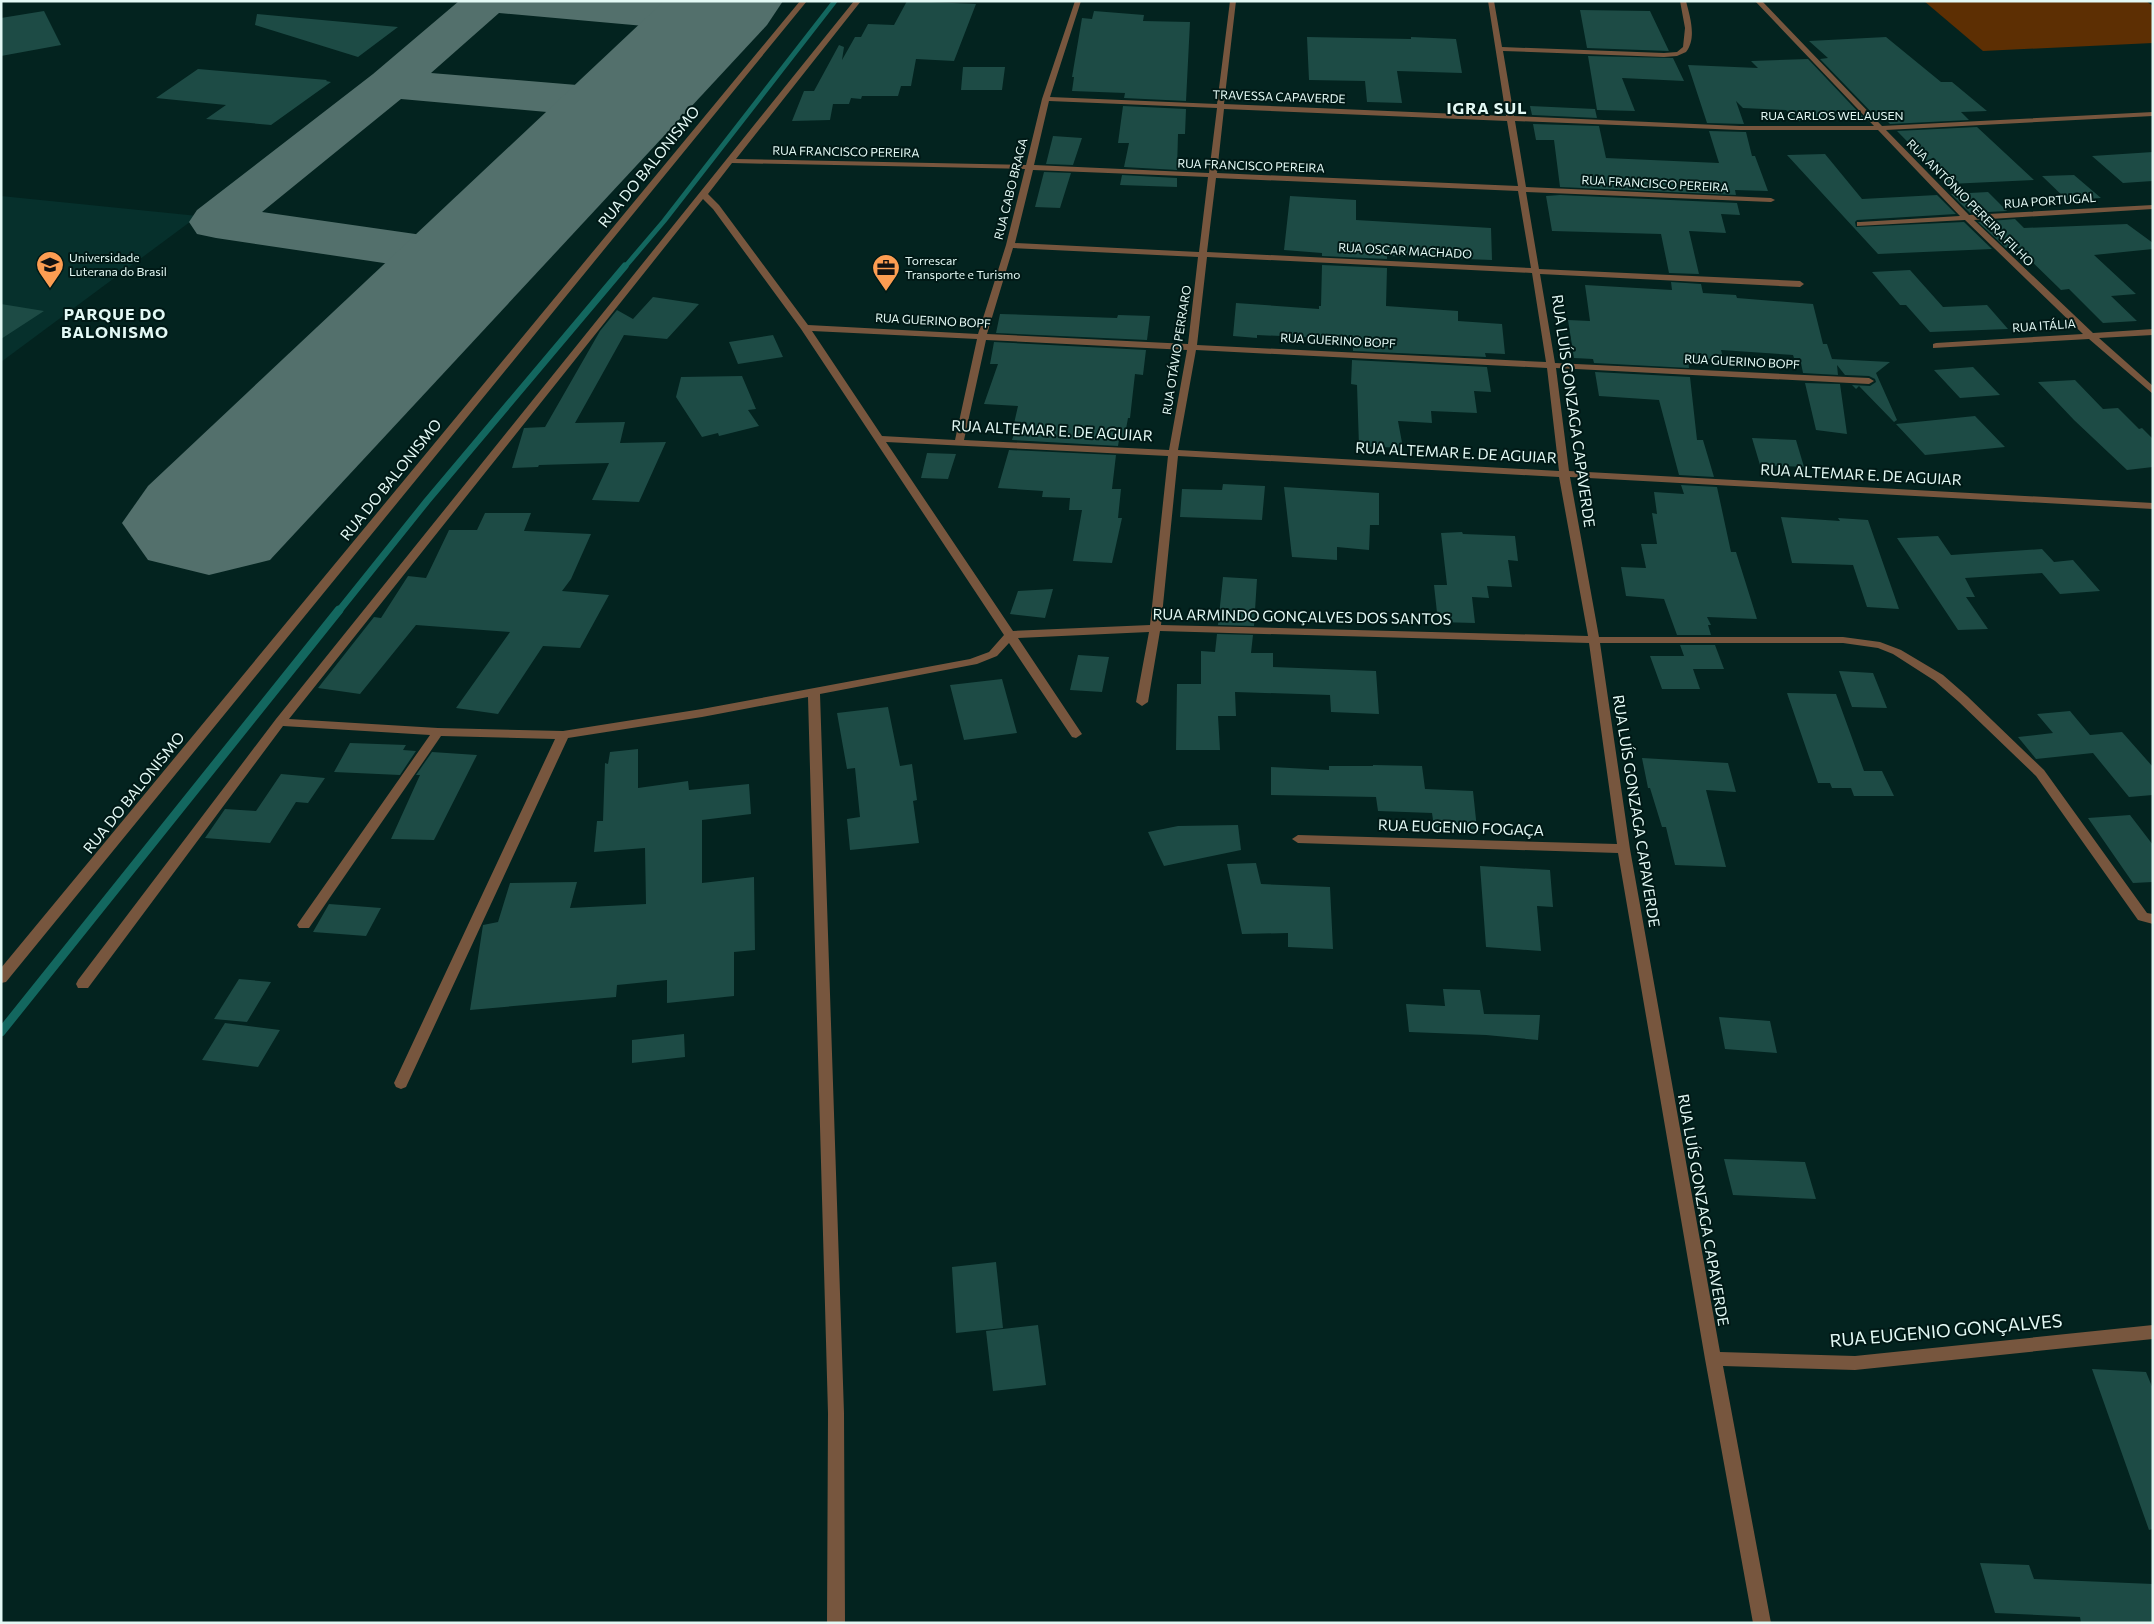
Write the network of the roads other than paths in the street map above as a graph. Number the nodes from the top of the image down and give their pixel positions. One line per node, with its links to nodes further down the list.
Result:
1 (804, 1): 57 (street, RUA DO BALONISMO)
2 (858, 1): 16 (street)
3 (1078, 1): 9 (street, RUA CABO BRAGA)
4 (1233, 1): 10 (street, RUA OTÁVIO PERRARO)
5 (1491, 1): 8 (street, RUA LUÍS GONZAGA CAPAVERDE)
6 (1683, 1): 8 (street)
7 (1758, 1): 15 (street, RUA ANTÔNIO PEREIRA FILHO)
8 (1498, 49): 13 (street, RUA LUÍS GONZAGA CAPAVERDE)
9 (1046, 99): 10 (street, TRAVESSA CAPAVERDE); 17 (street, RUA CABO BRAGA)
10 (1220, 105): 13 (street, TRAVESSA CAPAVERDE); 18 (street, RUA OTÁVIO PERRARO)
11 (2153, 114): 12 (street, RUA CARLOS WELAUSEN)
12 (2140, 115): 14 (street); 15 (street, RUA CARLOS WELAUSEN)
13 (1511, 118): 15 (street, RUA CARLOS WELAUSEN); 19 (street, RUA LUÍS GONZAGA CAPAVERDE)
14 (2153, 124)
15 (1879, 128): 23 (street, RUA ANTÔNIO PEREIRA FILHO)
16 (729, 162): 17 (street, RUA FRANCISCO PEREIRA); 20 (street)
17 (1029, 167): 18 (street, RUA FRANCISCO PEREIRA); 25 (street, RUA CABO BRAGA)
18 (1212, 176): 19 (street, RUA FRANCISCO PEREIRA); 26 (street, RUA OTÁVIO PERRARO)
19 (1522, 189): 21 (street, RUA FRANCISCO PEREIRA); 27 (street, RUA LUÍS GONZAGA CAPAVERDE)
20 (703, 194): 29 (street); 48 (street)
21 (1771, 200)
22 (2153, 208): 23 (street, RUA PORTUGAL)
23 (1968, 219): 24 (street, RUA PORTUGAL); 31 (street, RUA ANTÔNIO PEREIRA FILHO)
24 (1860, 224)
25 (1010, 245): 26 (street, RUA OSCAR MACHADO); 32 (street, RUA CABO BRAGA)
26 (1203, 254): 27 (street, RUA OSCAR MACHADO); 33 (street, RUA OTÁVIO PERRARO)
27 (1536, 270): 28 (street, RUA OSCAR MACHADO); 35 (street, RUA LUÍS GONZAGA CAPAVERDE)
28 (1800, 284)
29 (805, 328): 32 (street, RUA GUERINO BOPF); 38 (street)
30 (2153, 332): 31 (street, RUA ITÁLIA)
31 (2090, 335): 34 (street, RUA ITÁLIA); 37 (street, RUA ANTÔNIO PEREIRA FILHO)
32 (982, 336): 33 (street, RUA GUERINO BOPF); 39 (street, RUA CABO BRAGA)
33 (1192, 346): 35 (street, RUA GUERINO BOPF); 40 (street, RUA OTÁVIO PERRARO)
34 (1936, 346)
35 (1551, 365): 36 (street, RUA GUERINO BOPF); 41 (street, RUA LUÍS GONZAGA CAPAVERDE)
36 (1870, 381)
37 (2153, 391)
38 (878, 439): 39 (street, RUA ALTEMAR E. DE AGUIAR); 44 (street)
39 (959, 442): 40 (street, RUA ALTEMAR E. DE AGUIAR)
40 (1173, 452): 41 (street, RUA ALTEMAR E. DE AGUIAR); 43 (street, RUA OTÁVIO PERRARO)
41 (1564, 474): 42 (street, RUA ALTEMAR E. DE AGUIAR); 45 (street, RUA LUÍS GONZAGA CAPAVERDE)
42 (2153, 506)
43 (1155, 628): 44 (street, RUA ARMINDO GONÇALVES DOS SANTOS); 45 (street, RUA ARMINDO GONÇALVES DOS SANTOS); 47 (street, RUA OTÁVIO PERRARO)
44 (1010, 635): 46 (street); 50 (street)
45 (1594, 640): 53 (street, RUA LUÍS GONZAGA CAPAVERDE); 54 (street, RUA ARMINDO GONÇALVES DOS SANTOS)
46 (814, 692): 51 (street); 62 (street)
47 (1142, 702)
48 (280, 722): 49 (street); 58 (street)
49 (438, 732): 51 (street); 55 (street)
50 (1076, 734)
51 (563, 735): 59 (street)
52 (1298, 839): 53 (street, RUA EUGENIO FOGAÇA)
53 (1624, 850): 61 (street, RUA LUÍS GONZAGA CAPAVERDE)
54 (2148, 918): 56 (street, RUA ARMINDO GONÇALVES DOS SANTOS)
55 (304, 925)
56 (2153, 931)
57 (1, 978)
58 (83, 984)
59 (402, 1083)
60 (2153, 1332): 61 (street, RUA EUGENIO GONÇALVES)
61 (1713, 1360): 63 (street, RUA LUÍS GONZAGA CAPAVERDE)
62 (836, 1623)
63 (1762, 1623)

